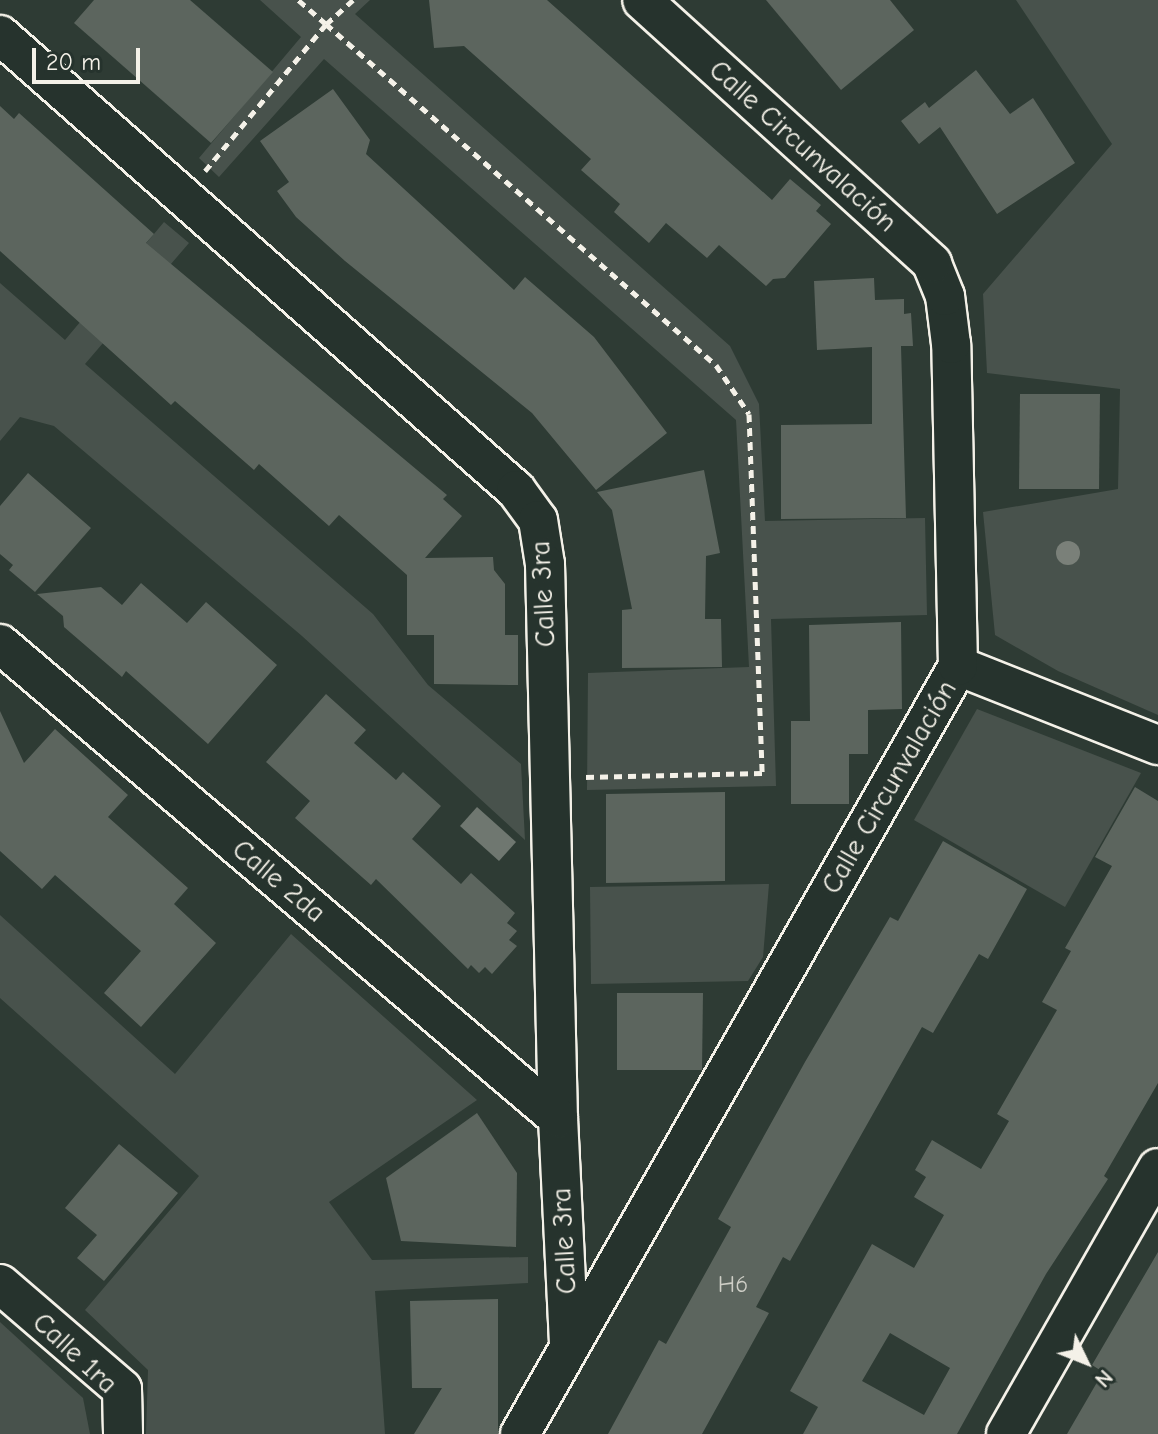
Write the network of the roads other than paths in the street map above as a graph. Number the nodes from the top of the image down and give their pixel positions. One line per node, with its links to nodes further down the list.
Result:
1 (642, 0): 4 (street, Calle Circunvalación)
2 (0, 35): 6 (street, Calle 3ra)
3 (0, 644): 6 (street, Calle 2da)
4 (958, 666): 5 (street); 9 (street, Calle Circunvalación)
5 (1158, 745)
6 (558, 1118): 9 (street, Calle 3ra)
7 (1158, 1168): 12 (street)
8 (0, 1284): 10 (street, Calle 1ra)
9 (569, 1345): 11 (street, Calle Circunvalación)
10 (123, 1434)
11 (520, 1434)
12 (1006, 1434)

